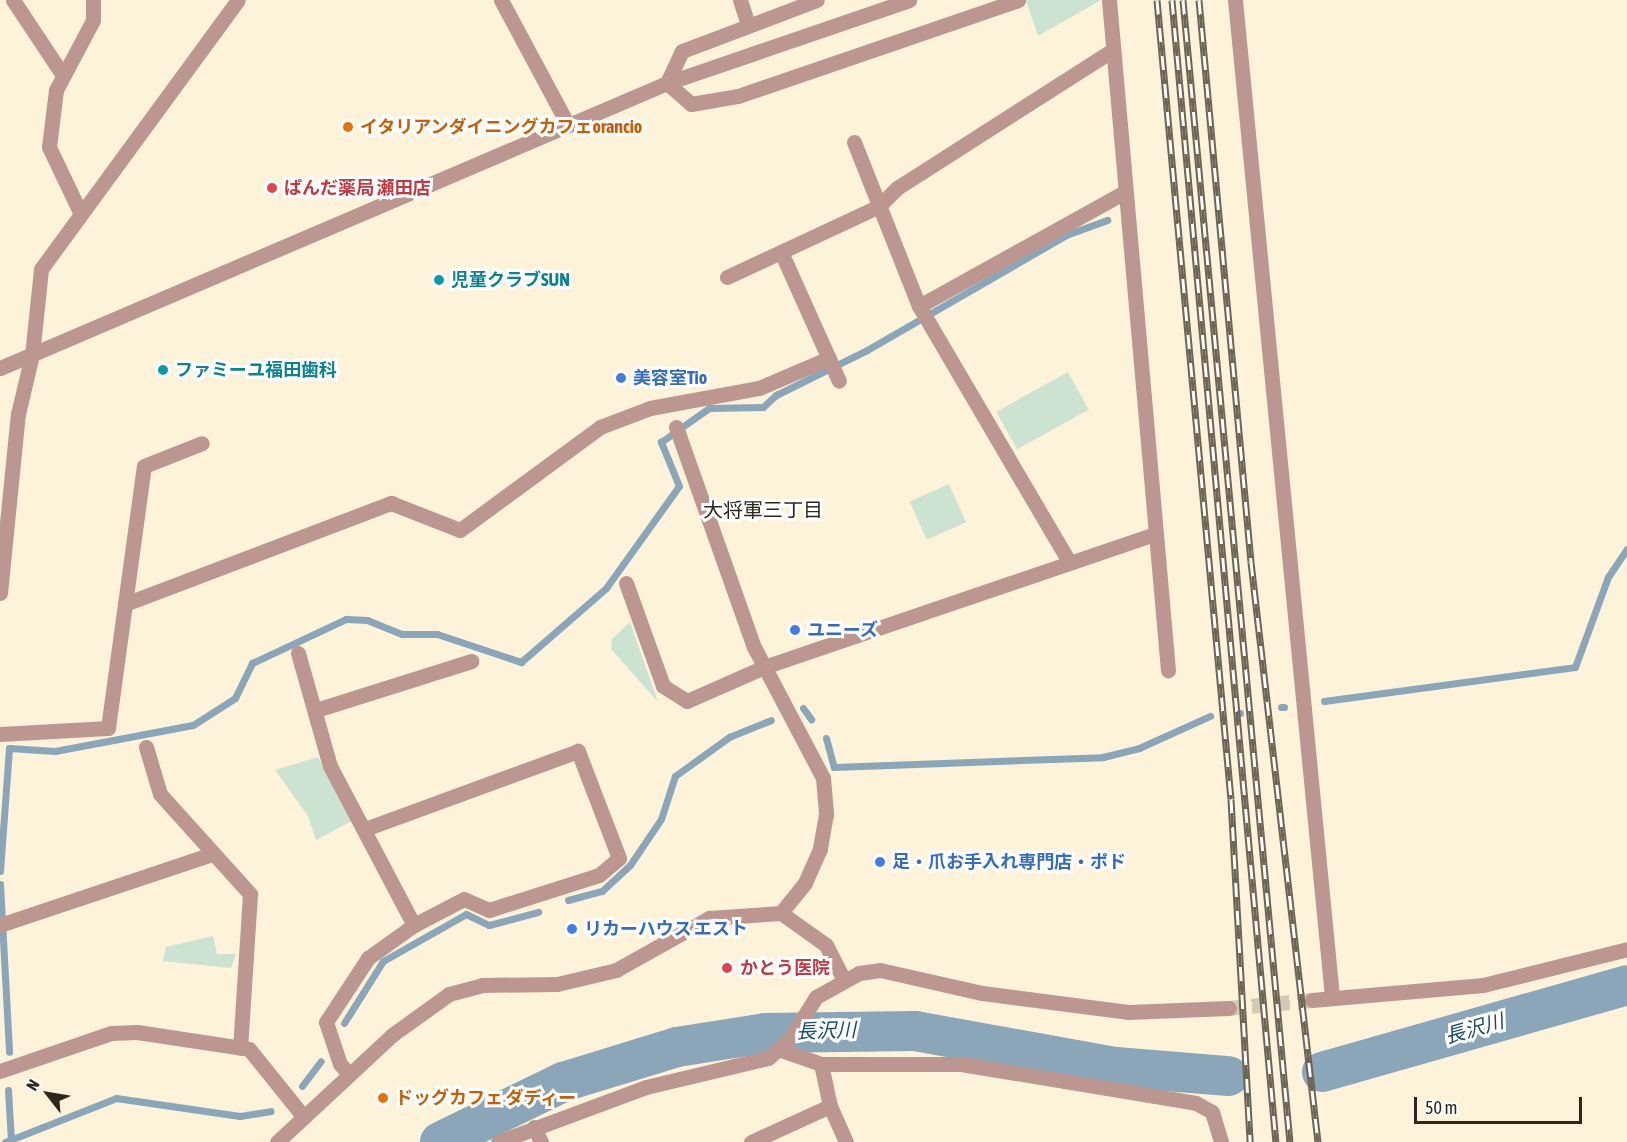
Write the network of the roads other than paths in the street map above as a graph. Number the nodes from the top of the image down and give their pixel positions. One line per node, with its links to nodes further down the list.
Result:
1 (13, 0): 13 (street)
2 (93, 0): 13 (street)
3 (238, 0): 19 (street)
4 (501, 0): 15 (street)
5 (740, 0): 11 (street)
6 (817, 0): 11 (street)
7 (909, 0): 14 (street)
8 (1018, 0): 14 (street)
9 (1109, 0): 12 (street)
10 (1235, 0): 48 (street)
11 (748, 24): 14 (street)
12 (1113, 50): 17 (street); 18 (street)
13 (62, 74): 19 (street)
14 (667, 83): 15 (street)
15 (568, 125): 23 (street)
16 (854, 142): 18 (street)
17 (1125, 192): 22 (street); 29 (street)
18 (879, 206): 20 (street); 22 (street)
19 (80, 212): 23 (street)
20 (781, 252): 21 (street); 24 (street)
21 (727, 277)
22 (920, 307): 30 (street)
23 (32, 355): 25 (street); 32 (street)
24 (829, 359): 26 (street); 33 (street)
25 (0, 368)
26 (839, 381)
27 (676, 427): 36 (street)
28 (202, 443): 33 (street)
29 (1154, 534): 30 (street); 37 (street)
30 (1068, 560): 36 (street)
31 (626, 583): 36 (street)
32 (0, 593)
33 (125, 604): 39 (street)
34 (298, 653): 38 (street)
35 (471, 661): 38 (street)
36 (764, 667): 43 (street)
37 (1168, 670)
38 (316, 710): 41 (street)
39 (0, 734)
40 (146, 747): 42 (street)
41 (368, 828): 45 (street); 45 (street)
42 (212, 854): 44 (street); 51 (street)
43 (782, 913): 47 (street); 55 (street)
44 (3, 924)
45 (414, 925): 55 (street)
46 (1627, 949): 48 (street)
47 (843, 978): 50 (street); 52 (street)
48 (1332, 998): 49 (street)
49 (1312, 1000)
50 (1229, 1008)
51 (240, 1048): 54 (street); 57 (street)
52 (780, 1050): 53 (street); 58 (street)
53 (821, 1064): 56 (street); 64 (street)
54 (0, 1071)
55 (349, 1074): 57 (street)
56 (830, 1106): 62 (street); 63 (street)
57 (303, 1116): 59 (street)
58 (534, 1127): 60 (street); 61 (street)
59 (277, 1142)
60 (498, 1142)
61 (541, 1142)
62 (751, 1142)
63 (846, 1142)
64 (1221, 1142)

